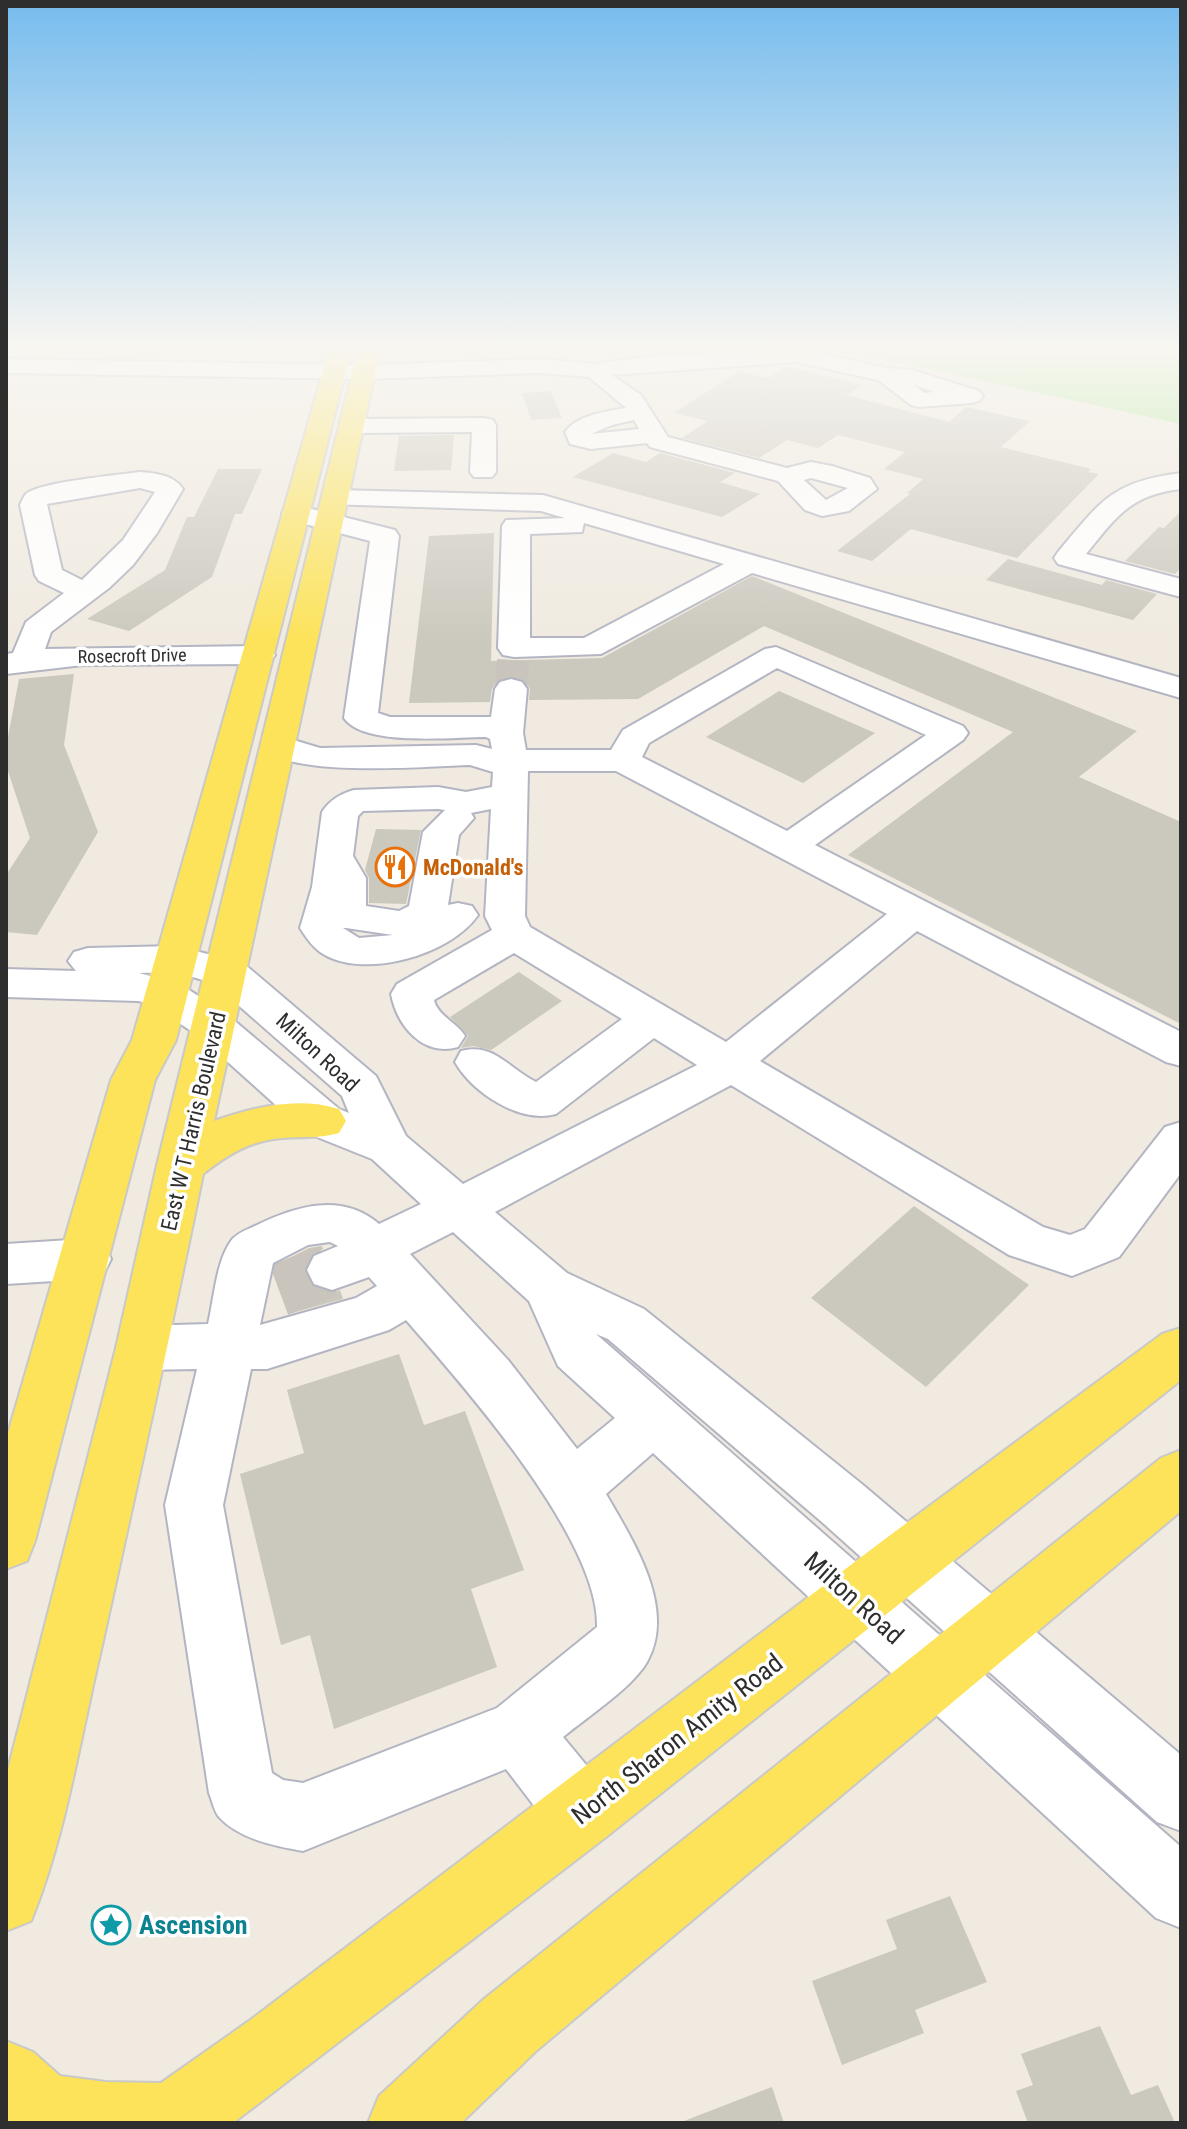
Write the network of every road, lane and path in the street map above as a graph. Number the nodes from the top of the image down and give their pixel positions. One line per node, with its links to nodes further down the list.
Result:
1 (328, 444): 9 (main road, East W T Harris Boulevard)
2 (345, 444): 9 (main road, East W T Harris Boulevard)
3 (484, 444): 5 (street)
4 (668, 444): 6 (street)
5 (483, 472)
6 (787, 476)
7 (1181, 481): 13 (street)
8 (418, 499): 9 (street); 10 (street); 11 (street)
9 (321, 511): 15 (main road, East W T Harris Boulevard); 19 (main road, East W T Harris Boulevard); 21 (street)
10 (622, 525): 11 (street); 12 (street)
11 (516, 526): 17 (street)
12 (750, 562): 17 (street); 18 (street)
13 (1181, 588)
14 (84, 592): 14 (street); 16 (street)
15 (259, 655): 16 (street, Rosecroft Drive); 31 (main road, East W T Harris Boulevard)
16 (16, 662)
17 (513, 666): 21 (street)
18 (1181, 688)
19 (280, 746): 21 (street); 22 (main road, East W T Harris Boulevard)
20 (623, 761): 21 (street); 24 (street); 24 (street)
21 (504, 763): 22 (street); 23 (street); 28 (street)
22 (270, 785): 30 (main road, East W T Harris Boulevard)
23 (461, 811): 25 (street); 25 (street); 27 (street)
24 (788, 847): 26 (street)
25 (337, 848): 27 (street)
26 (914, 913): 36 (street); 37 (street)
27 (458, 915): 28 (street)
28 (510, 926): 33 (street); 35 (street)
29 (6, 958): 31 (street)
30 (228, 973): 31 (street); 34 (main road, East W T Harris Boulevard); 41 (street, Milton Road)
31 (170, 976): 32 (street); 34 (street, Milton Road); 44 (main road, East W T Harris Boulevard)
32 (6, 983)
33 (653, 1017): 37 (street); 38 (street)
34 (215, 1027): 39 (street, Milton Road); 42 (main road, East W T Harris Boulevard)
35 (443, 1036)
36 (1181, 1051)
37 (730, 1064): 40 (street); 43 (street)
38 (490, 1074)
39 (323, 1121): 41 (street, Milton Road); 42 (main road)
40 (1181, 1139)
41 (388, 1147): 43 (street, Milton Road)
42 (181, 1165): 50 (main road, East W T Harris Boulevard)
43 (458, 1209): 45 (street); 47 (street, Milton Road)
44 (86, 1259): 46 (street); 55 (main road, East W T Harris Boulevard)
45 (354, 1261): 48 (street); 49 (street)
46 (6, 1264)
47 (549, 1288): 52 (street, Milton Road); 56 (street, Milton Road)
48 (411, 1291): 49 (street); 54 (street)
49 (249, 1311): 50 (street); 59 (street)
50 (142, 1348): 63 (main road, East W T Harris Boulevard)
51 (1181, 1350): 56 (main road, North Sharon Amity Road)
52 (653, 1419): 54 (street); 57 (street, Milton Road)
53 (1181, 1476): 58 (main road)
54 (572, 1488): 59 (street)
55 (6, 1541)
56 (906, 1559): 57 (main road, North Sharon Amity Road); 58 (street, Milton Road)
57 (856, 1601): 58 (street, Milton Road); 61 (main road, North Sharon Amity Road)
58 (965, 1653): 60 (street, Milton Road); 62 (street, Milton Road); 66 (main road)
59 (518, 1732): 61 (street)
60 (1181, 1798)
61 (582, 1813): 65 (main road, North Sharon Amity Road)
62 (1181, 1893)
63 (6, 1896)
64 (6, 2079): 65 (main road)
65 (171, 2122)
66 (406, 2123)

